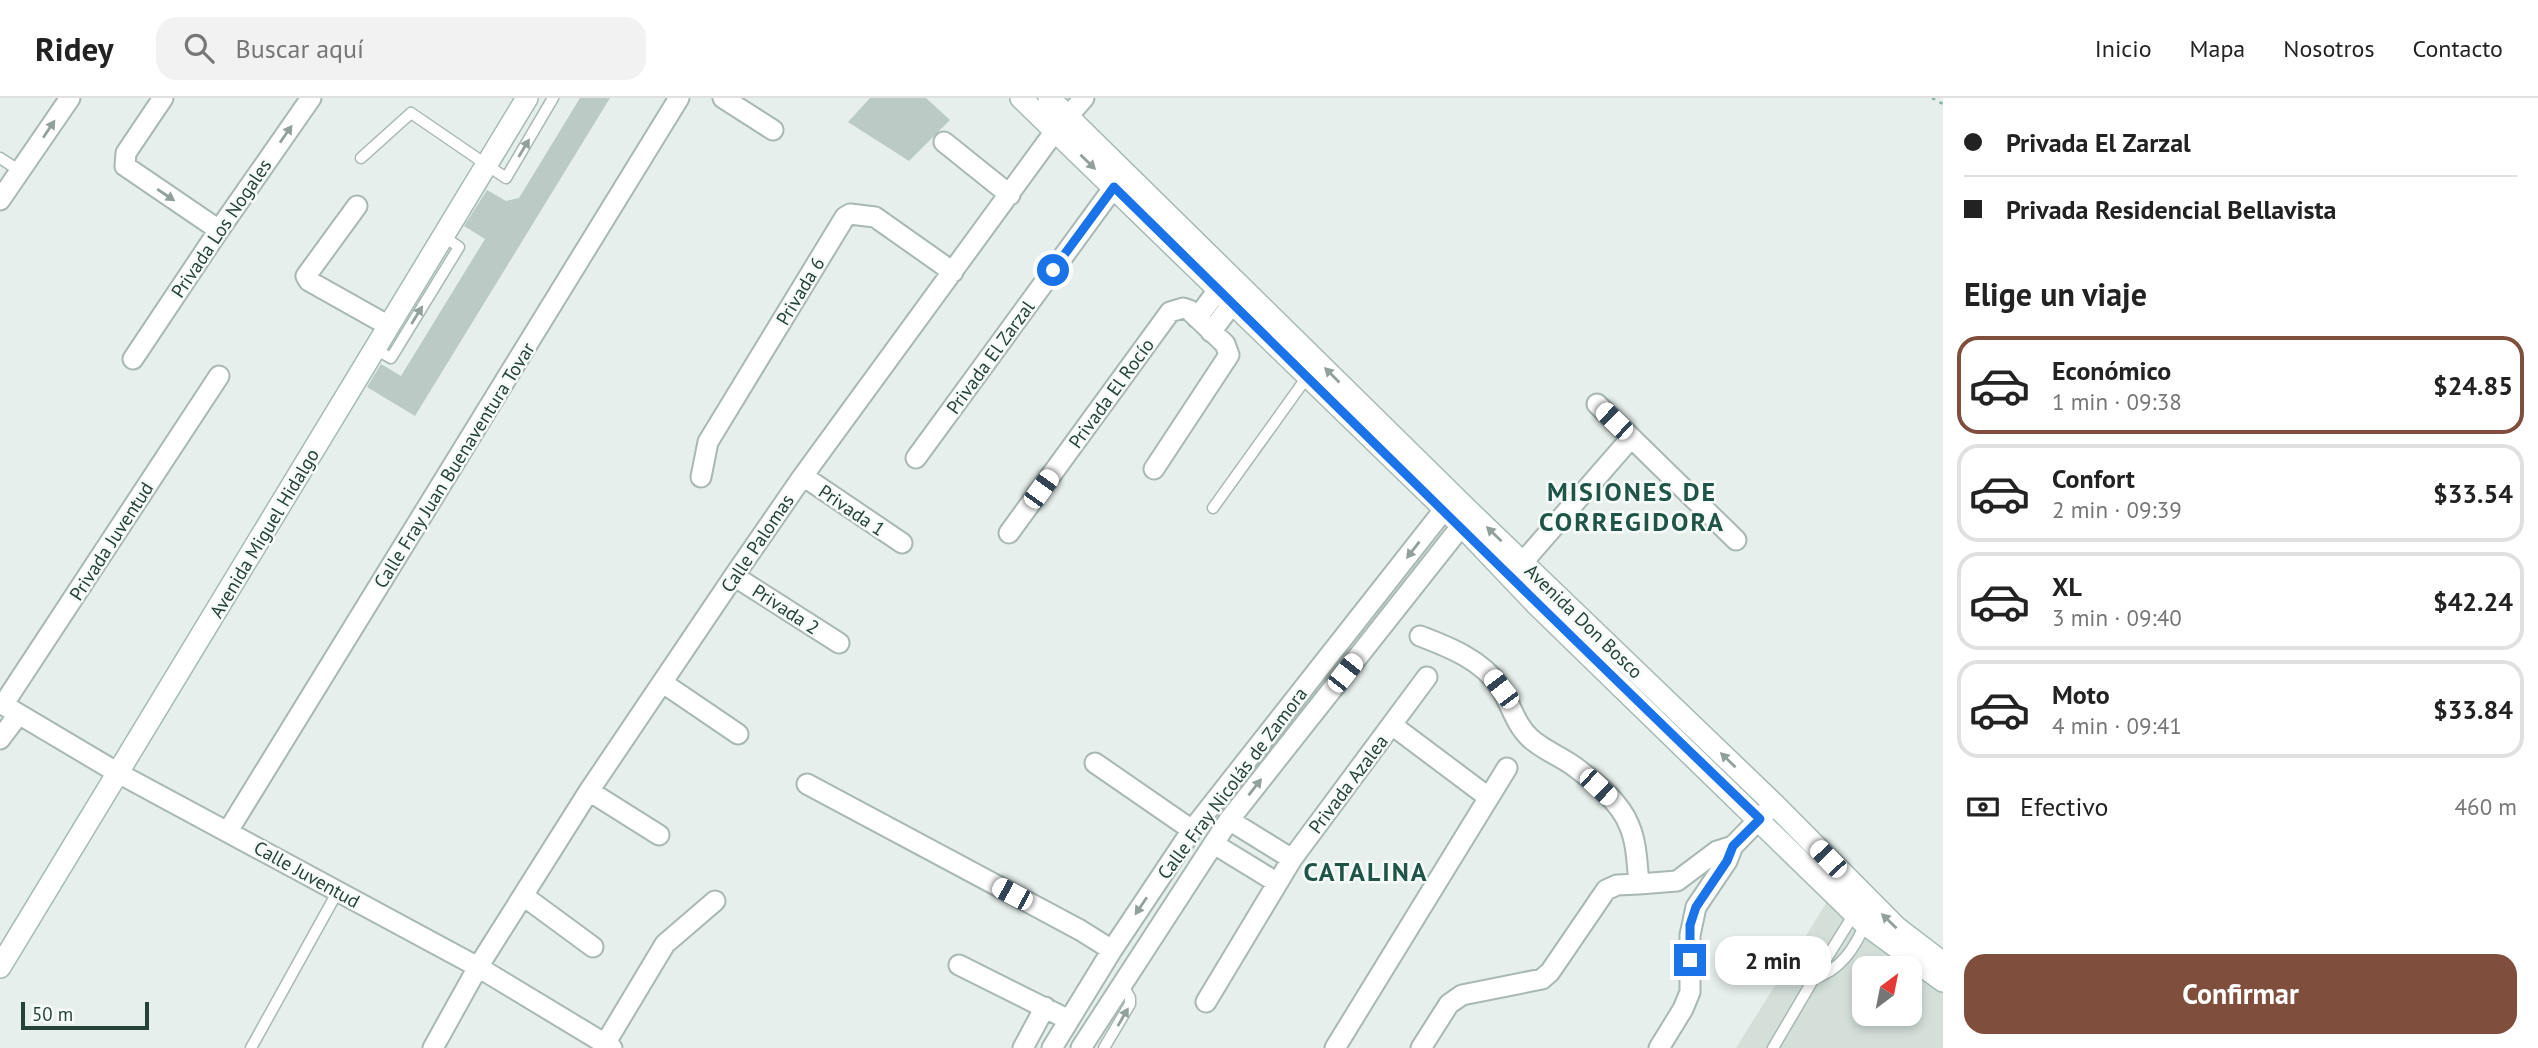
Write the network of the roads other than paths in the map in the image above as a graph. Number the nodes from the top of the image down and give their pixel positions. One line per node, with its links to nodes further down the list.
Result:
1 (70, 98): 17 (street, one-way to 1)
2 (163, 98): 22 (street, one-way to 22)
3 (311, 98): 22 (street, Privada Los Nogales, one-way to 3)
4 (527, 98): 16 (street, Avenida Miguel Hidalgo)
5 (553, 98): 16 (lane, one-way to 5)
6 (679, 98): 64 (street, Calle Fray Juan Buenaventura Tovar)
7 (723, 98): 12 (street)
8 (1021, 98): 11 (street, Avenida Don Bosco)
9 (1049, 98): 11 (street, Avenida Don Bosco)
10 (1084, 98): 11 (street, Calle Palomas)
11 (1061, 123): 18 (street, Avenida Don Bosco, one-way to 18); 19 (street, Calle Palomas); 39 (street, Avenida Don Bosco, one-way to 11)
12 (774, 130)
13 (944, 142): 19 (street)
14 (0, 158): 17 (lane)
15 (361, 158): 16 (lane)
16 (487, 164): 23 (street, Avenida Miguel Hidalgo)
17 (20, 171): 20 (street)
18 (1114, 187): 25 (street, Avenida Don Bosco); 35 (street, Privada El Zarzal)
19 (1010, 195): 24 (street, Calle Palomas)
20 (0, 200)
21 (357, 206): 27 (street)
22 (219, 230): 30 (street, Privada Los Nogales)
23 (443, 236): 27 (street, Avenida Miguel Hidalgo); 29 (lane, one-way to 23)
24 (953, 272): 37 (street, Calle Palomas); 38 (street, Privada 6)
25 (1225, 297): 26 (street); 28 (street); 32 (street, Avenida Don Bosco)
26 (1197, 318): 28 (street); 42 (street, Privada El Rocío)
27 (389, 326): 29 (street, Avenida Miguel Hidalgo)
28 (1211, 332): 36 (street)
29 (375, 349): 57 (street, Avenida Miguel Hidalgo)
30 (133, 359)
31 (219, 376): 51 (street, Privada Juventud)
32 (1307, 377): 39 (street, Avenida Don Bosco); 40 (lane)
33 (1597, 404): 34 (street)
34 (1631, 438): 43 (street); 45 (street)
35 (916, 458)
36 (1154, 469)
37 (803, 476): 44 (street, Privada 1); 46 (street, Calle Palomas)
38 (701, 477)
39 (1449, 503): 41 (street, Avenida Don Bosco); 63 (street, Calle Fray Nicolás de Zamora, one-way to 63)
40 (1213, 508)
41 (1466, 519): 45 (street, Avenida Don Bosco, one-way to 41); 61 (street, Avenida Don Bosco); 62 (street, Calle Fray Nicolás de Zamora, one-way to 41)
42 (1009, 533)
43 (1736, 540)
44 (902, 544)
45 (1522, 562): 61 (street, Avenida Don Bosco, one-way to 45)
46 (734, 576): 48 (street, Privada 2); 50 (street, Calle Palomas)
47 (1420, 636): 72 (street)
48 (839, 643)
49 (1427, 677): 52 (street, Privada Azalea)
50 (663, 683): 53 (street); 59 (street, Calle Palomas)
51 (7, 708): 54 (street, Privada Juventud); 57 (street, Calle Juventud)
52 (1392, 725): 60 (street); 68 (street, Privada Azalea)
53 (738, 734)
54 (0, 739)
55 (1095, 763): 63 (street)
56 (1507, 768): 60 (street)
57 (118, 773): 64 (street, Calle Juventud); 81 (street, Avenida Miguel Hidalgo)
58 (807, 784): 78 (street)
59 (589, 791): 65 (street); 74 (street, Calle Palomas)
60 (1488, 797): 96 (street)
61 (1767, 811): 67 (street); 76 (street, Avenida Don Bosco); 79 (street, Avenida Don Bosco, one-way to 61)
62 (1229, 820): 66 (street, Calle Fray Nicolás de Zamora); 68 (street)
63 (1192, 830): 69 (street, Calle Fray Nicolás de Zamora)
64 (228, 831): 73 (street, Calle Juventud)
65 (659, 835)
66 (1213, 844): 70 (street, Calle Fray Nicolás de Zamora); 71 (street)
67 (1733, 846): 72 (street); 98 (street)
68 (1292, 859): 71 (street, Privada Azalea)
69 (1172, 860): 70 (street); 78 (street, Calle Fray Nicolás de Zamora, one-way to 78)
70 (1195, 872): 85 (street, Calle Fray Nicolás de Zamora)
71 (1276, 882): 86 (street, Privada Azalea)
72 (1639, 884): 97 (street)
73 (338, 891): 82 (street, Calle Juventud); 90 (lane)
74 (525, 897): 77 (street); 82 (street, Calle Palomas)
75 (715, 901): 89 (street)
76 (1860, 919): 83 (lane); 83 (lane); 84 (street, Avenida Don Bosco)
77 (593, 947)
78 (1112, 950): 88 (street, Calle Fray Nicolás de Zamora)
79 (1943, 963)
80 (960, 965): 87 (street)
81 (0, 967)
82 (478, 967): 89 (street, Calle Juventud); 91 (street, Calle Palomas)
83 (1812, 979): 99 (lane)
84 (1943, 981)
85 (1122, 984): 94 (street, Calle Fray Nicolás de Zamora); 95 (lane, one-way to 85)
86 (1206, 1002)
87 (1045, 1007): 88 (street); 92 (street)
88 (1069, 1020): 93 (street, Calle Fray Nicolás de Zamora)
89 (609, 1046)
90 (251, 1048)
91 (433, 1048)
92 (1023, 1048)
93 (1052, 1048)
94 (1081, 1048)
95 (1104, 1048)
96 (1335, 1048)
97 (1421, 1048)
98 (1659, 1048)
99 (1773, 1048)

